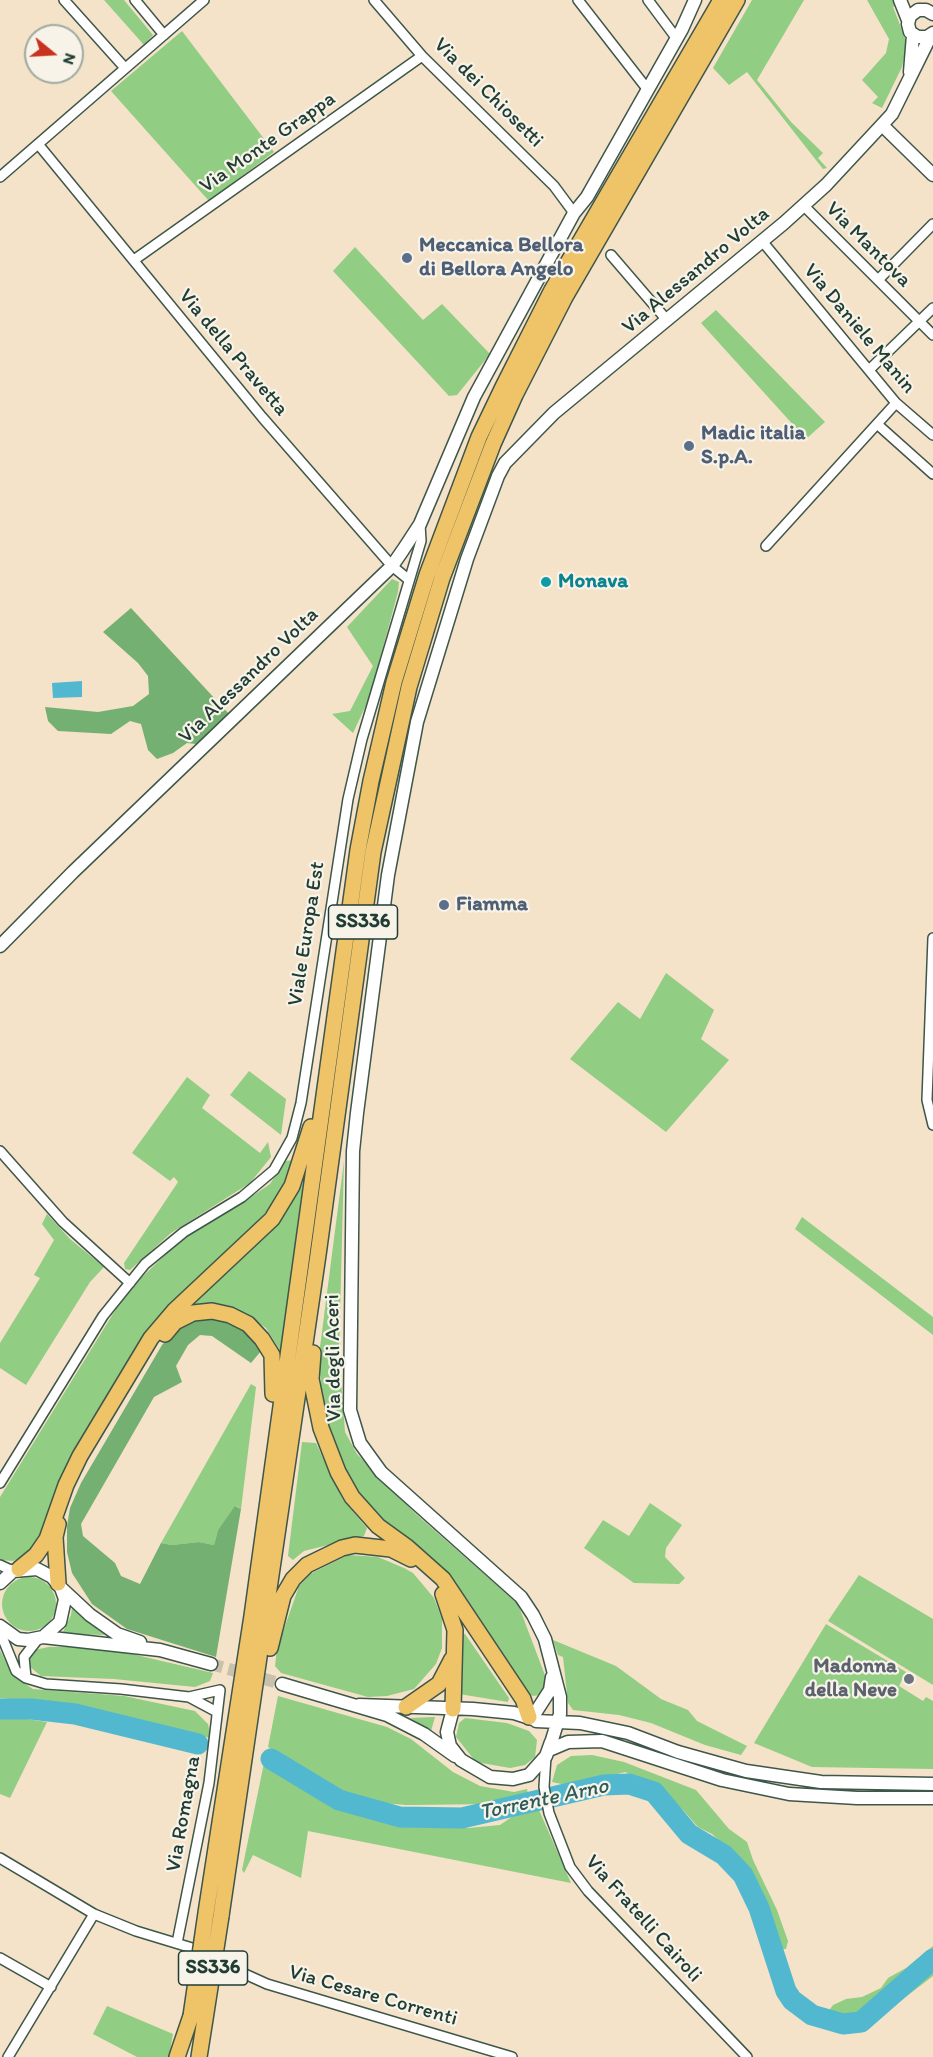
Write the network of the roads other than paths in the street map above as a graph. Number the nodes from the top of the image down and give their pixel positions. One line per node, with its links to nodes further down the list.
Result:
1 (64, 0): 18 (street)
2 (135, 0): 14 (street)
3 (204, 0): 14 (street)
4 (375, 0): 17 (street, Via dei Chiosetti)
5 (578, 0): 20 (street)
6 (648, 0): 16 (street)
7 (695, 0): 16 (street)
8 (721, 0): 47 (highway, SS336)
9 (737, 0): 51 (highway, SS336)
10 (902, 0): 11 (street); 12 (street)
11 (928, 11): 12 (street)
12 (908, 20): 15 (street, Via Alessandro Volta)
13 (932, 34): 15 (street, Via Alessandro Volta); 19 (street, Via Alessandro Volta)
14 (164, 35): 18 (street)
15 (914, 35): 19 (street, Via Alessandro Volta)
16 (677, 39): 20 (street)
17 (422, 56): 26 (street, Via dei Chiosetti); 30 (street, Via Monte Grappa)
18 (125, 68): 22 (street)
19 (907, 85): 21 (street, Via Alessandro Volta)
20 (648, 90): 26 (street)
21 (883, 126): 23 (street); 25 (street, Via Alessandro Volta)
22 (38, 144): 24 (street); 30 (street, Via della Pravetta)
23 (933, 175)
24 (0, 177)
25 (803, 205): 28 (street, Via Alessandro Volta); 31 (street, Via Mantova)
26 (574, 213): 41 (street, Via Alessandro Volta)
27 (933, 224): 31 (street)
28 (762, 241): 33 (street, Via Alessandro Volta); 36 (street, Via Daniele Manin)
29 (611, 255): 33 (street)
30 (134, 260): 43 (street, Via della Pravetta)
31 (878, 280): 34 (street, Via Mantova)
32 (933, 308): 34 (street)
33 (666, 319): 49 (street, Via Alessandro Volta)
34 (919, 322): 35 (street, Via Mantova); 36 (street)
35 (933, 336)
36 (869, 370): 37 (street, Via Daniele Manin)
37 (896, 404): 38 (street); 39 (street, Via Daniele Manin)
38 (877, 424): 40 (street); 42 (street)
39 (933, 435)
40 (933, 474)
41 (420, 524): 43 (street, Via Alessandro Volta); 44 (street, Viale Europa Est)
42 (766, 546)
43 (392, 566): 44 (street, Via della Pravetta); 46 (street, Via Alessandro Volta)
44 (408, 579): 52 (street, Viale Europa Est)
45 (933, 938): 48 (street)
46 (0, 946)
47 (332, 1043): 54 (highway, SS336); 56 (highway)
48 (933, 1125)
49 (353, 1150): 65 (street, Via degli Aceri)
50 (0, 1151): 52 (street)
51 (318, 1256): 70 (highway); 81 (highway, SS336)
52 (130, 1283): 53 (street, Viale Europa Est)
53 (1, 1480)
54 (262, 1528): 58 (highway); 88 (highway, SS336)
55 (0, 1565): 56 (street)
56 (16, 1570): 57 (street); 58 (street)
57 (0, 1583)
58 (60, 1586): 61 (street); 62 (street)
59 (0, 1626): 61 (street)
60 (0, 1632): 66 (street)
61 (40, 1638): 62 (street); 66 (street)
62 (160, 1650): 64 (street)
63 (454, 1654): 73 (highway); 74 (highway); 81 (highway)
64 (211, 1664)
65 (553, 1667): 69 (street, Via degli Aceri); 71 (street)
66 (26, 1678): 68 (street)
67 (282, 1684): 72 (street)
68 (189, 1697): 75 (street); 75 (street, Via Romagna)
69 (560, 1698): 77 (street); 78 (street)
70 (523, 1699): 71 (street); 76 (highway)
71 (542, 1702): 76 (street)
72 (359, 1705): 73 (street); 80 (street)
73 (406, 1707): 74 (street)
74 (453, 1709): 76 (street); 80 (street)
75 (217, 1712): 89 (street, Via Romagna)
76 (532, 1719): 77 (street); 79 (street)
77 (557, 1722): 78 (street); 79 (street)
78 (580, 1723): 83 (street)
79 (549, 1750): 82 (street); 84 (street, Via Fratelli Cairoli); 85 (street)
80 (461, 1760): 82 (street)
81 (243, 1777): 88 (highway, SS336)
82 (513, 1779): 84 (street)
83 (933, 1784)
84 (544, 1789): 101 (street, Via Fratelli Cairoli)
85 (933, 1798)
86 (0, 1858): 87 (street)
87 (94, 1914): 89 (street); 93 (street)
88 (214, 1915): 94 (highway, SS336, bridge)
89 (177, 1943): 90 (street)
90 (192, 1948)
91 (0, 1958): 93 (street)
92 (225, 1965): 100 (street, Via Cesare Correnti)
93 (51, 1987): 95 (street)
94 (198, 2018): 96 (highway); 97 (highway, SS336); 98 (highway, SS336); 99 (highway)
95 (8, 2057)
96 (177, 2057)
97 (184, 2057)
98 (199, 2057)
99 (208, 2057)
100 (512, 2057)
101 (747, 2057)

